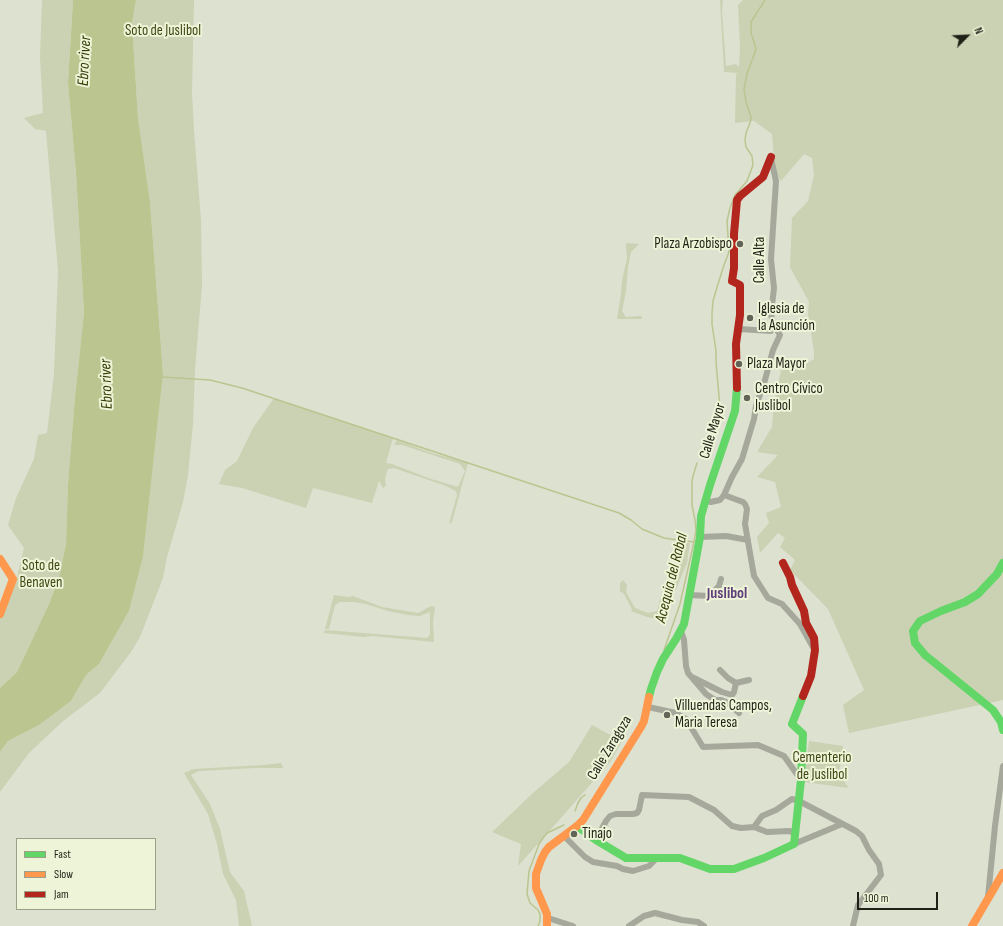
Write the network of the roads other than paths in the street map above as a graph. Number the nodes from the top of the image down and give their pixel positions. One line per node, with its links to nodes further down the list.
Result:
1 (770, 157): 2 (street, Calle Alta); 3 (street, Calle Mayor)
2 (773, 324): 3 (street); 4 (street, Calle Alta)
3 (739, 329): 5 (street, Calle Mayor)
4 (724, 495): 5 (street); 7 (street)
5 (705, 501): 6 (street, Calle Mayor)
6 (699, 540): 7 (street); 12 (street, Calle Zaragoza)
7 (748, 540): 15 (street)
8 (0, 559): 13 (street)
9 (783, 563): 15 (street)
10 (1003, 563): 22 (street)
11 (721, 580): 12 (street)
12 (690, 595): 14 (street, Calle Zaragoza)
13 (0, 614)
14 (681, 631): 17 (street); 20 (street, Calle Zaragoza)
15 (815, 650): 24 (street)
16 (720, 670): 19 (street)
17 (692, 678): 19 (street); 21 (street)
18 (749, 680): 19 (street)
19 (736, 683)
20 (648, 707): 24 (street); 27 (street, Calle Zaragoza)
21 (739, 713)
22 (1003, 730)
23 (1003, 766): 35 (street)
24 (801, 780): 25 (street)
25 (799, 801): 26 (street); 28 (street); 29 (street)
26 (842, 824): 32 (street); 40 (street)
27 (577, 826): 30 (street, Calle Zaragoza); 31 (street)
28 (754, 827): 29 (street); 31 (street)
29 (796, 833): 32 (street)
30 (564, 836): 33 (street); 36 (street, Calle Zaragoza)
31 (596, 840): 33 (street)
32 (794, 844): 33 (street)
33 (656, 858)
34 (1003, 872): 35 (street)
35 (988, 897): 41 (street)
36 (547, 922): 37 (street)
37 (573, 926)
38 (629, 926): 39 (street)
39 (704, 926)
40 (853, 926)
41 (972, 926)

